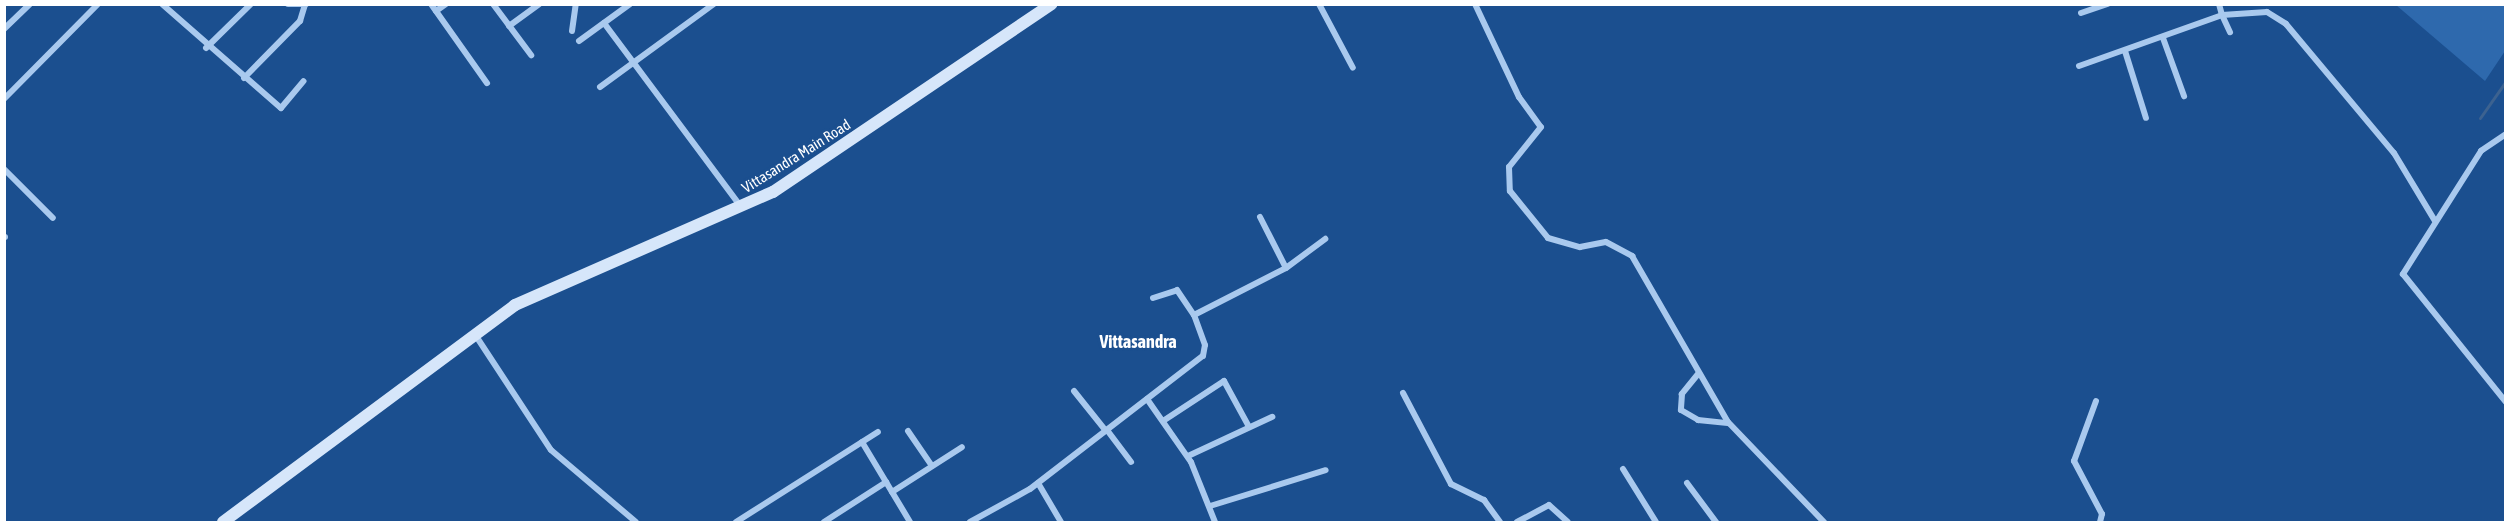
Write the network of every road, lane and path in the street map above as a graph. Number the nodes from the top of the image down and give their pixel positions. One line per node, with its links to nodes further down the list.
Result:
1 (30, 4): 24 (street)
2 (98, 4): 40 (street)
3 (162, 4): 29 (street)
4 (251, 4): 29 (street)
5 (288, 4): 17 (street)
6 (431, 4): 19 (street)
7 (446, 4): 19 (street)
8 (493, 4): 23 (street)
9 (539, 4): 23 (street)
10 (576, 4): 25 (street)
11 (714, 4): 32 (street)
12 (1053, 4): 44 (street, Vittasandra Main Road)
13 (1319, 4): 34 (street)
14 (1475, 4): 53 (street)
15 (2107, 4): 20 (street)
16 (2219, 4): 21 (street)
17 (305, 5): 35 (street)
18 (629, 5): 22 (street)
19 (436, 11): 37 (street)
20 (2081, 13)
21 (2222, 15): 26 (street); 27 (street); 47 (street)
22 (604, 23): 28 (street); 32 (street)
23 (509, 26): 31 (street)
24 (4, 29)
25 (572, 31)
26 (2230, 32)
27 (2163, 38): 30 (street); 39 (street)
28 (579, 41)
29 (206, 48): 35 (street)
30 (2125, 51): 33 (street); 41 (street)
31 (531, 55)
32 (634, 63): 38 (street); 44 (street)
33 (2079, 66)
34 (1353, 68)
35 (244, 78): 36 (street)
36 (304, 81)
37 (487, 83)
38 (600, 87)
39 (2184, 96)
40 (4, 99)
41 (2146, 118)
42 (2505, 134): 47 (street)
43 (4, 169): 46 (street)
44 (741, 207): 52 (street, Vittasandra Main Road)
45 (1260, 217): 49 (street)
46 (53, 218)
47 (2435, 221): 58 (street)
48 (1325, 239): 49 (street)
49 (1286, 268): 51 (street)
50 (1153, 298): 51 (street)
51 (1194, 315): 56 (street)
52 (476, 336): 79 (street, Vittasandra Main Road); 80 (street)
53 (1698, 374): 61 (street); 61 (street)
54 (1074, 391): 63 (street)
55 (1403, 393): 88 (street)
56 (1147, 399): 60 (street); 63 (street)
57 (2096, 401): 94 (street)
58 (2505, 402)
59 (1272, 417): 62 (street)
60 (1163, 421): 62 (street); 68 (street)
61 (1728, 423): 93 (street)
62 (1248, 425): 68 (street)
63 (1106, 430): 69 (street); 74 (street)
64 (908, 431): 70 (street)
65 (878, 432): 66 (street)
66 (862, 442): 73 (street); 81 (street)
67 (962, 447): 70 (street)
68 (1188, 456): 77 (street)
69 (1131, 462)
70 (932, 466): 76 (street)
71 (1326, 470): 77 (street)
72 (1623, 470): 91 (street)
73 (886, 482): 76 (street); 82 (street)
74 (1038, 483): 78 (street); 86 (street)
75 (1688, 483): 92 (street)
76 (892, 492): 83 (street)
77 (1210, 506): 87 (street)
78 (985, 515): 84 (street); 85 (street)
79 (223, 522)
80 (636, 522)
81 (736, 522)
82 (824, 522)
83 (910, 522)
84 (970, 522)
85 (989, 522)
86 (1061, 522)
87 (1215, 522)
88 (1500, 522)
89 (1517, 522): 90 (street)
90 (1568, 522)
91 (1656, 522)
92 (1716, 522)
93 (1824, 522)
94 (2100, 522)

